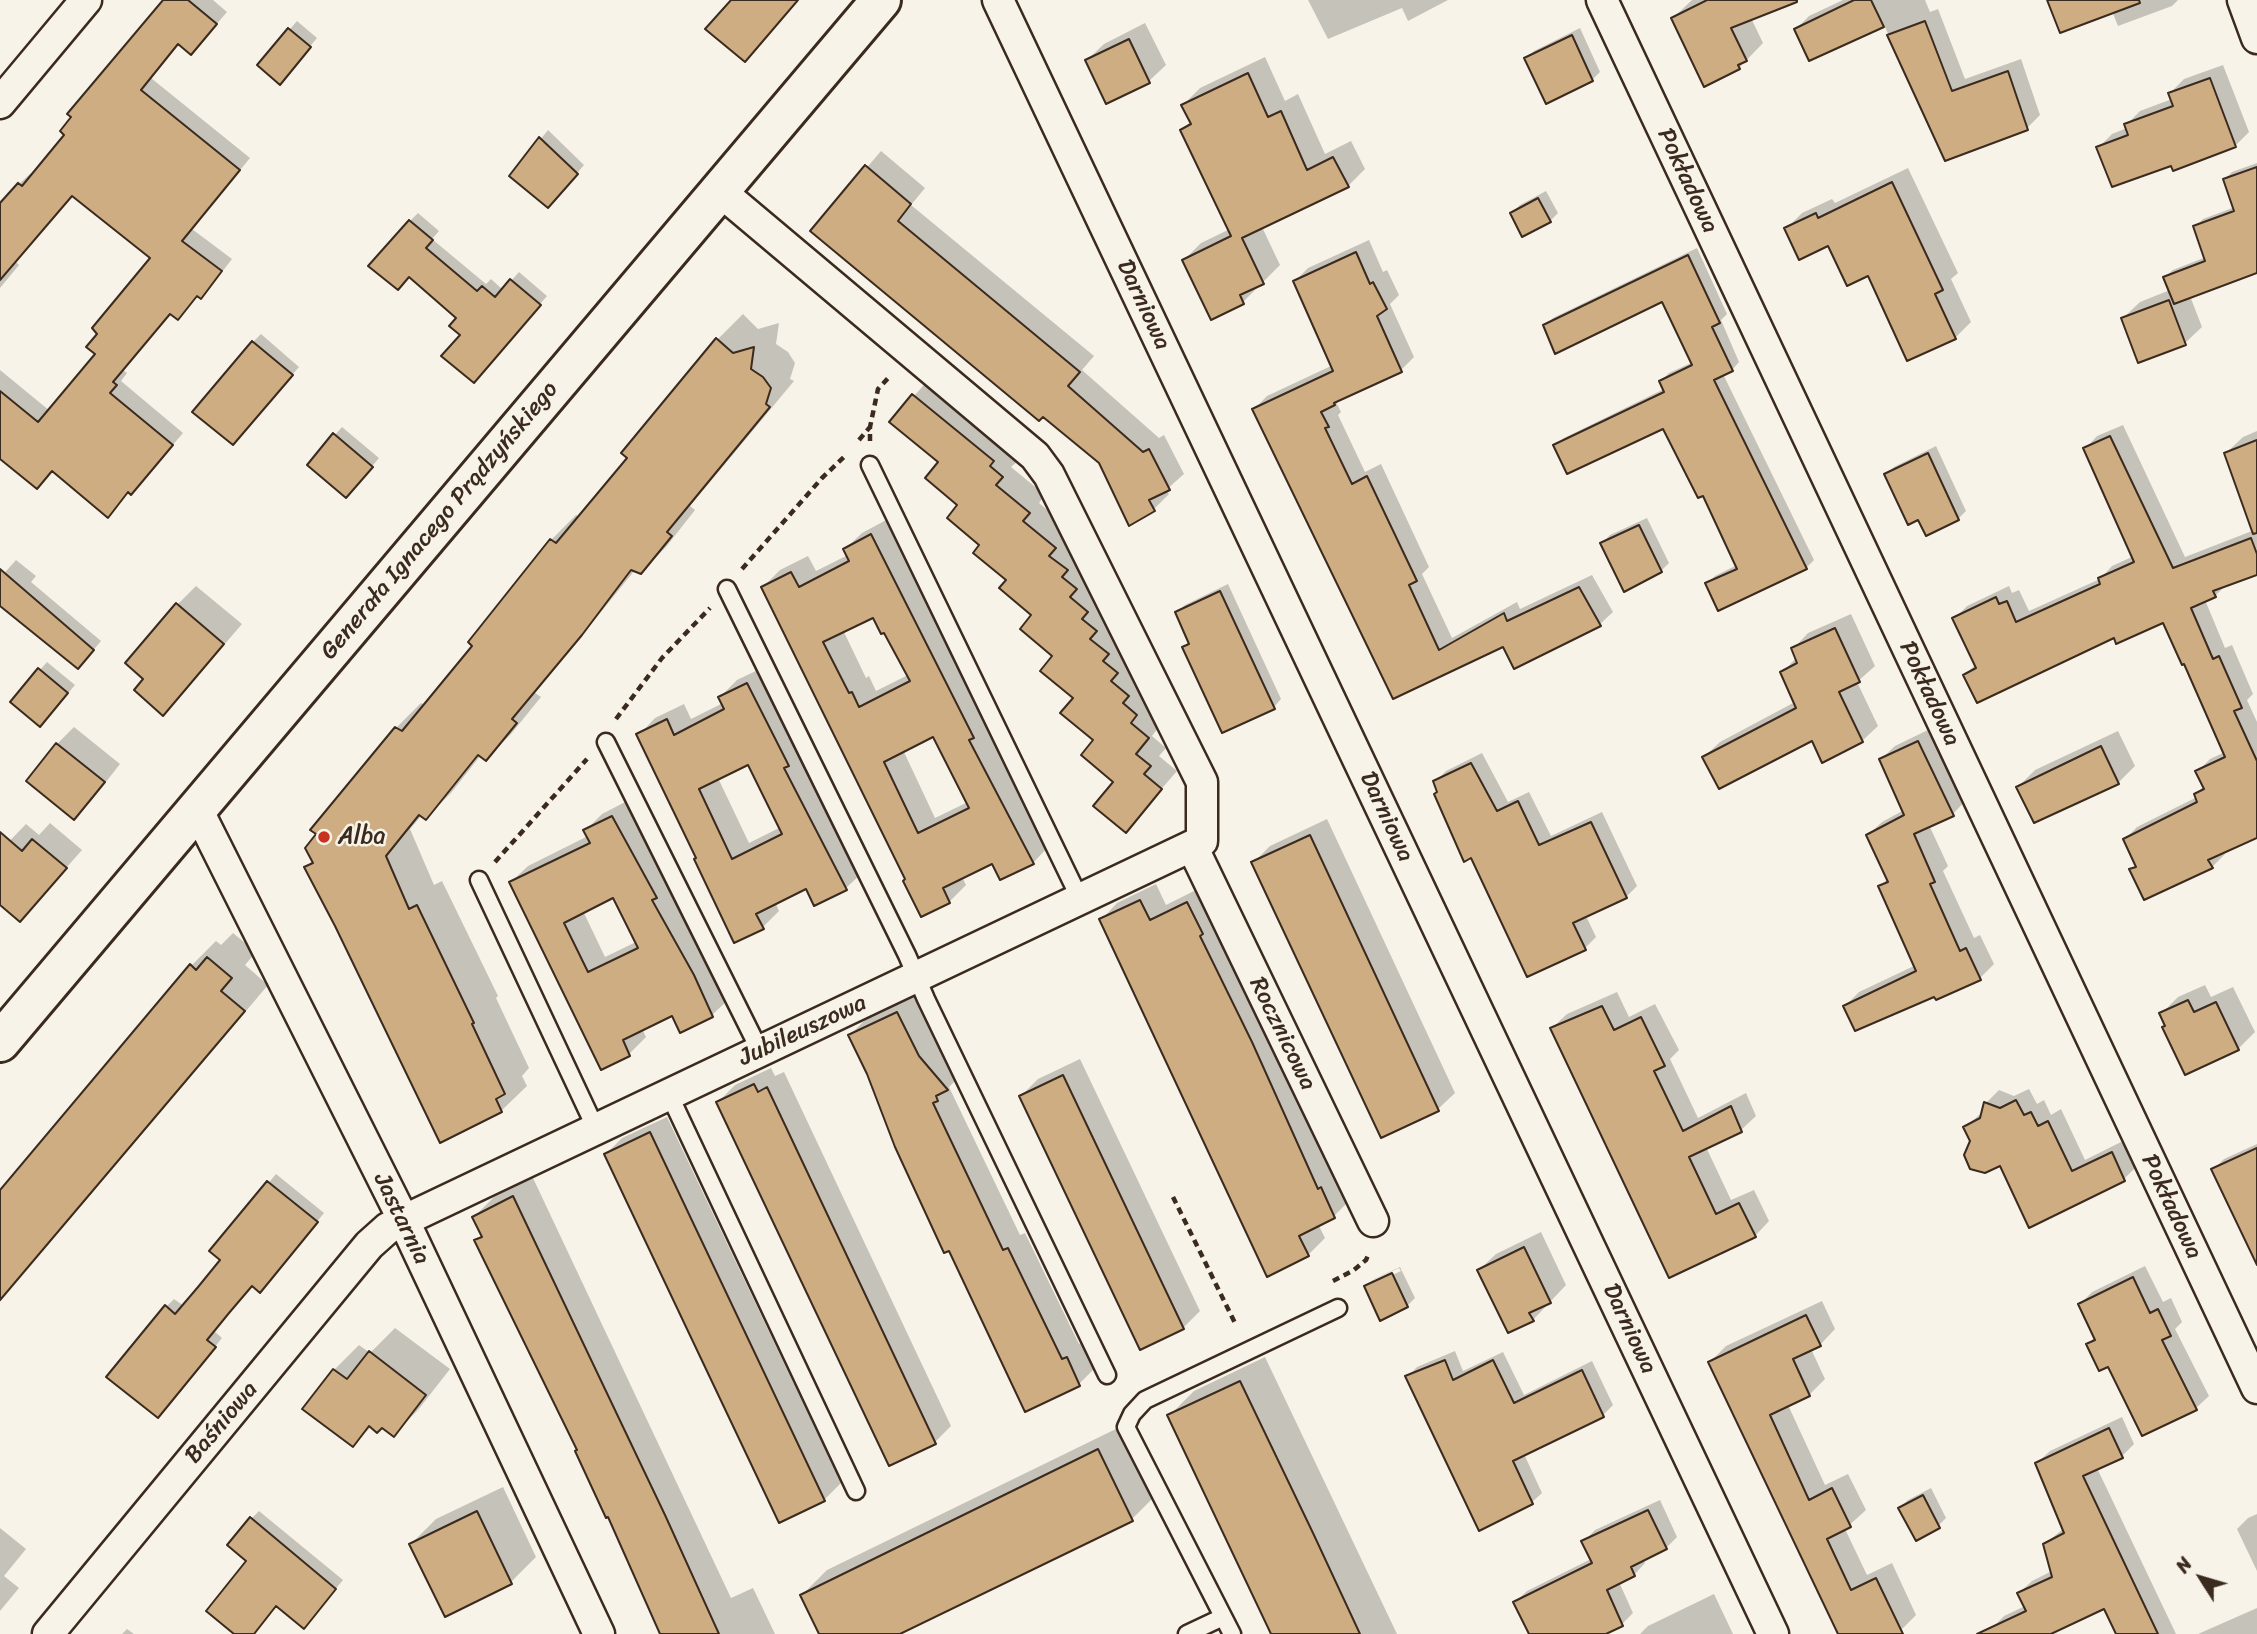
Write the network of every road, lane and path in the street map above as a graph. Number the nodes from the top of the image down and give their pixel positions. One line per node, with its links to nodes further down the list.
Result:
1 (86, 0): 7 (street)
2 (881, 0): 8 (street, Generała Ignacego Prądzyńskiego)
3 (998, 0): 41 (street, Darniowa)
4 (1602, 0): 34 (street, Pokładowa)
5 (2243, 0): 6 (street)
6 (2257, 38)
7 (0, 103)
8 (721, 192): 9 (street); 16 (street, Generała Ignacego Prądzyńskiego)
9 (910, 353): 10 (path); 17 (street)
10 (870, 427): 11 (path); 13 (path)
11 (857, 442)
12 (851, 450): 14 (path)
13 (870, 465): 19 (lane)
14 (727, 589): 15 (path); 20 (lane)
15 (606, 742): 18 (path); 22 (lane)
16 (196, 807): 21 (street, Generała Ignacego Prądzyńskiego); 26 (street, Jastarnia)
17 (1197, 844): 19 (street, Jubileuszowa); 27 (street, Rocznicowa)
18 (479, 880): 24 (lane)
19 (1080, 900): 20 (street, Jubileuszowa)
20 (918, 976): 22 (street, Jubileuszowa); 33 (lane)
21 (0, 1042)
22 (760, 1051): 23 (street, Jubileuszowa)
23 (669, 1094): 24 (street, Jubileuszowa); 35 (lane)
24 (596, 1129): 26 (street, Jubileuszowa)
25 (1173, 1197): 31 (path)
26 (403, 1219): 37 (street, Baśniowa); 38 (street, Jastarnia)
27 (1373, 1221): 28 (path)
28 (1331, 1281)
29 (1338, 1308): 36 (lane)
30 (1248, 1320): 31 (path)
31 (1237, 1325): 32 (path)
32 (1225, 1331)
33 (1107, 1375)
34 (2257, 1388)
35 (856, 1491)
36 (1223, 1617): 39 (lane); 40 (lane)
37 (48, 1634)
38 (599, 1634)
39 (1187, 1634)
40 (1232, 1634)
41 (1773, 1634)

